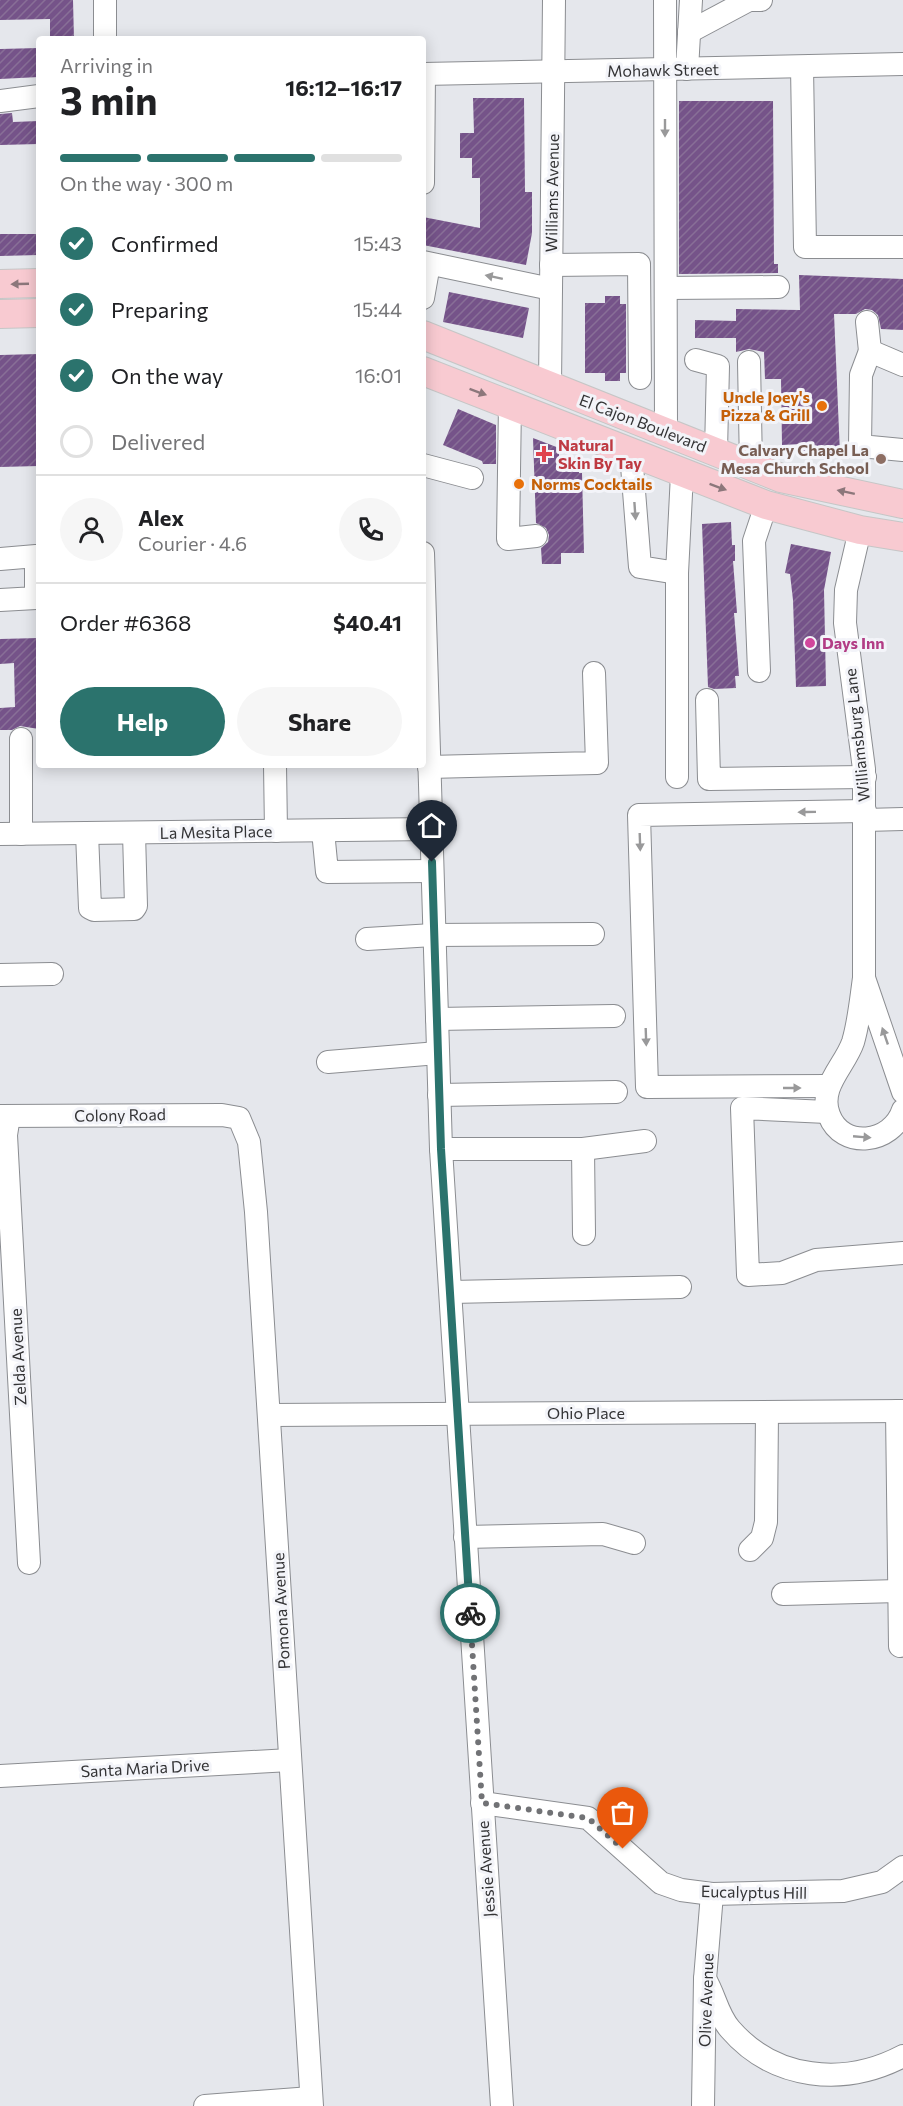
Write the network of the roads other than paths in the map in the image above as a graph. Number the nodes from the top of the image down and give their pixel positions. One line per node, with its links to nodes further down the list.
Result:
1 (105, 0): 7 (street)
2 (554, 0): 11 (street, Williams Avenue)
3 (665, 0): 10 (street)
4 (691, 0): 6 (street)
5 (761, 0): 6 (street)
6 (689, 32): 10 (street)
7 (105, 36)
8 (903, 64): 9 (street, Mohawk Street)
9 (802, 67): 10 (street, Mohawk Street); 15 (street)
10 (676, 70): 11 (street, Mohawk Street); 21 (street, one-way to 21)
11 (554, 71): 12 (street, Mohawk Street); 17 (street, Williams Avenue)
12 (426, 74)
13 (36, 96): 14 (street)
14 (0, 101)
15 (903, 247)
16 (426, 263): 22 (street, one-way to 16)
17 (551, 265): 22 (street, Williams Avenue); 32 (street)
18 (36, 283): 19 (main road, one-way to 19)
19 (0, 284)
20 (778, 287): 21 (street)
21 (666, 288): 35 (street)
22 (551, 289): 33 (street, Williams Avenue)
23 (36, 313): 24 (main road)
24 (0, 314)
25 (867, 322): 27 (street)
26 (426, 336): 33 (main road, El Cajon Boulevard)
27 (870, 351): 30 (street); 36 (street)
28 (696, 360): 37 (street)
29 (749, 362): 40 (street)
30 (903, 365)
31 (426, 372): 34 (main road, El Cajon Boulevard, one-way to 34)
32 (640, 378)
33 (550, 386): 35 (main road, El Cajon Boulevard)
34 (510, 404): 38 (main road, El Cajon Boulevard); 46 (street)
35 (666, 431): 37 (main road, El Cajon Boulevard)
36 (903, 450)
37 (716, 451): 40 (main road, El Cajon Boulevard)
38 (631, 453): 41 (main road, El Cajon Boulevard); 49 (street, one-way to 49)
39 (426, 466): 42 (street)
40 (751, 466): 44 (main road, El Cajon Boulevard, one-way to 40)
41 (682, 474): 43 (main road, El Cajon Boulevard, one-way to 43); 49 (street)
42 (472, 478)
43 (766, 505): 45 (main road, El Cajon Boulevard); 52 (street)
44 (903, 506): 45 (main road)
45 (860, 530): 47 (main road, El Cajon Boulevard); 59 (street, Williamsburg Lane)
46 (536, 536)
47 (903, 537)
48 (0, 559): 50 (street)
49 (677, 573): 58 (street)
50 (0, 600)
51 (426, 660): 56 (street, Jessie Avenue)
52 (759, 671)
53 (594, 673): 56 (street)
54 (707, 700): 59 (street)
55 (21, 739): 67 (street)
56 (429, 767): 62 (street, Jessie Avenue)
57 (275, 768): 63 (street)
58 (677, 777)
59 (865, 777): 60 (street, Williamsburg Lane)
60 (865, 815): 61 (street); 74 (street, Williamsburg Lane); 79 (street, one-way to 79)
61 (903, 819)
62 (432, 829): 64 (street, La Mesita Place); 68 (street, Jessie Avenue)
63 (276, 831): 64 (street, La Mesita Place); 66 (street, La Mesita Place)
64 (323, 831): 68 (street)
65 (87, 833): 66 (street, La Mesita Place); 66 (street); 67 (street, La Mesita Place)
66 (134, 833)
67 (11, 834)
68 (432, 872): 70 (street, Jessie Avenue)
69 (593, 934): 70 (street)
70 (433, 936): 71 (street); 76 (street, Jessie Avenue)
71 (367, 939)
72 (0, 975): 73 (street)
73 (52, 975)
74 (864, 978): 79 (street, Williamsburg Lane); 81 (street, Williamsburg Lane, one-way to 74)
75 (614, 1016): 76 (street)
76 (437, 1019): 77 (street, Jessie Avenue)
77 (438, 1053): 78 (street); 82 (street, Jessie Avenue)
78 (328, 1062)
79 (828, 1086): 84 (street, Williamsburg Lane)
80 (616, 1092): 82 (street)
81 (903, 1092)
82 (439, 1095): 88 (street, Jessie Avenue)
83 (903, 1110): 84 (street, one-way to 83)
84 (827, 1112): 91 (street)
85 (5, 1116): 86 (street, Colony Road); 101 (street, Zelda Avenue)
86 (239, 1118): 97 (street, Pomona Avenue)
87 (645, 1141): 89 (street)
88 (441, 1149): 89 (street); 93 (street, Jessie Avenue)
89 (583, 1149): 90 (street)
90 (585, 1233)
91 (903, 1253)
92 (680, 1287): 93 (street)
93 (451, 1292): 96 (street, Jessie Avenue)
94 (900, 1411): 95 (street, Ohio Place); 102 (street)
95 (767, 1412): 96 (street, Ohio Place); 100 (street)
96 (456, 1414): 97 (street, Ohio Place); 98 (street, Jessie Avenue)
97 (270, 1415): 105 (street, Pomona Avenue)
98 (465, 1537): 99 (street); 107 (street, Jessie Avenue)
99 (634, 1543)
100 (750, 1551)
101 (29, 1563)
102 (899, 1591): 103 (street); 104 (street)
103 (783, 1594)
104 (900, 1646)
105 (290, 1760): 106 (street, Santa Maria Drive); 112 (street, Pomona Avenue)
106 (0, 1776)
107 (482, 1803): 109 (street, Eucalyptus Hill); 114 (street, Jessie Avenue)
108 (903, 1867): 109 (street, Eucalyptus Hill)
109 (712, 1894): 110 (street, Olive Avenue)
110 (705, 1979): 111 (street); 115 (street, Olive Avenue)
111 (903, 2055)
112 (312, 2102): 113 (street)
113 (205, 2106)
114 (502, 2106)
115 (704, 2106)

